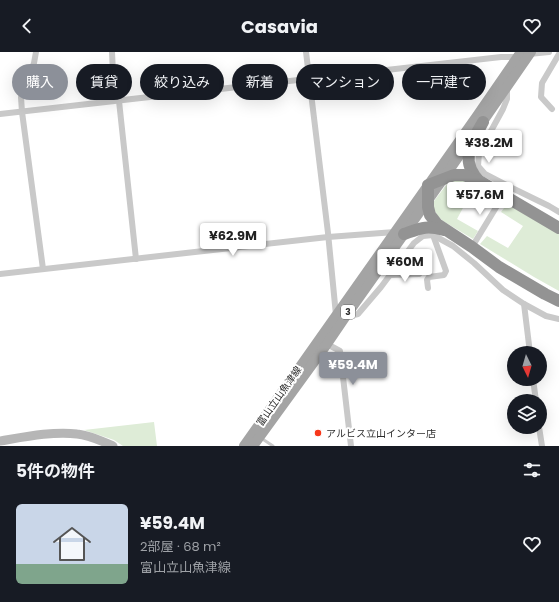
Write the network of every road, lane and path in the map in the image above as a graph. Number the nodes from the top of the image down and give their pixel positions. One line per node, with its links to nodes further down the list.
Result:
1 (36, 52): 14 (street)
2 (112, 52): 12 (street)
3 (306, 52): 7 (street)
4 (550, 52): 5 (street)
5 (525, 54): 8 (street); 10 (main road, 富山立山魚津線 / 3); 19 (main road, 富山立山魚津線 / 3)
6 (559, 54): 13 (street)
7 (307, 64)
8 (394, 69)
9 (296, 81): 12 (street)
10 (507, 85): 16 (main road, 富山立山魚津線 / 3); 22 (street)
11 (312, 100): 27 (street)
12 (119, 101): 14 (street); 29 (street)
13 (552, 109)
14 (22, 112): 15 (street); 30 (street)
15 (0, 114)
16 (483, 122): 17 (main road, 富山立山魚津線 / 3); 18 (highway)
17 (443, 179): 18 (highway); 19 (highway); 21 (main road, 富山立山魚津線 / 3)
18 (481, 182): 20 (highway)
19 (428, 184): 21 (highway); 25 (main road, 富山立山魚津線 / 3)
20 (503, 196): 23 (highway); 28 (street)
21 (428, 201): 24 (highway); 25 (main road, 富山立山魚津線 / 3)
22 (559, 212)
23 (559, 228)
24 (447, 231): 25 (highway); 28 (highway)
25 (399, 233): 27 (street); 37 (main road, 富山立山魚津線 / 3)
26 (434, 235): 33 (street); 34 (street); 36 (street)
27 (328, 237): 29 (street); 37 (street)
28 (472, 247): 35 (highway)
29 (136, 259): 30 (street)
30 (43, 269): 31 (street)
31 (0, 274)
32 (419, 274): 33 (street)
33 (390, 275): 37 (street)
34 (428, 288)
35 (559, 301)
36 (524, 304): 38 (street); 40 (street)
37 (341, 316): 39 (main road, 富山立山魚津線 / 3); 45 (main road, 富山立山魚津線 / 3)
38 (559, 319)
39 (327, 344): 42 (main road, 富山立山魚津線 / 3); 48 (street)
40 (529, 346)
41 (540, 434): 49 (street)
42 (260, 437): 46 (main road, 富山立山魚津線 / 3); 47 (lane)
43 (0, 441): 44 (street)
44 (113, 446)
45 (244, 446)
46 (254, 446)
47 (273, 446)
48 (351, 446)
49 (542, 446)

